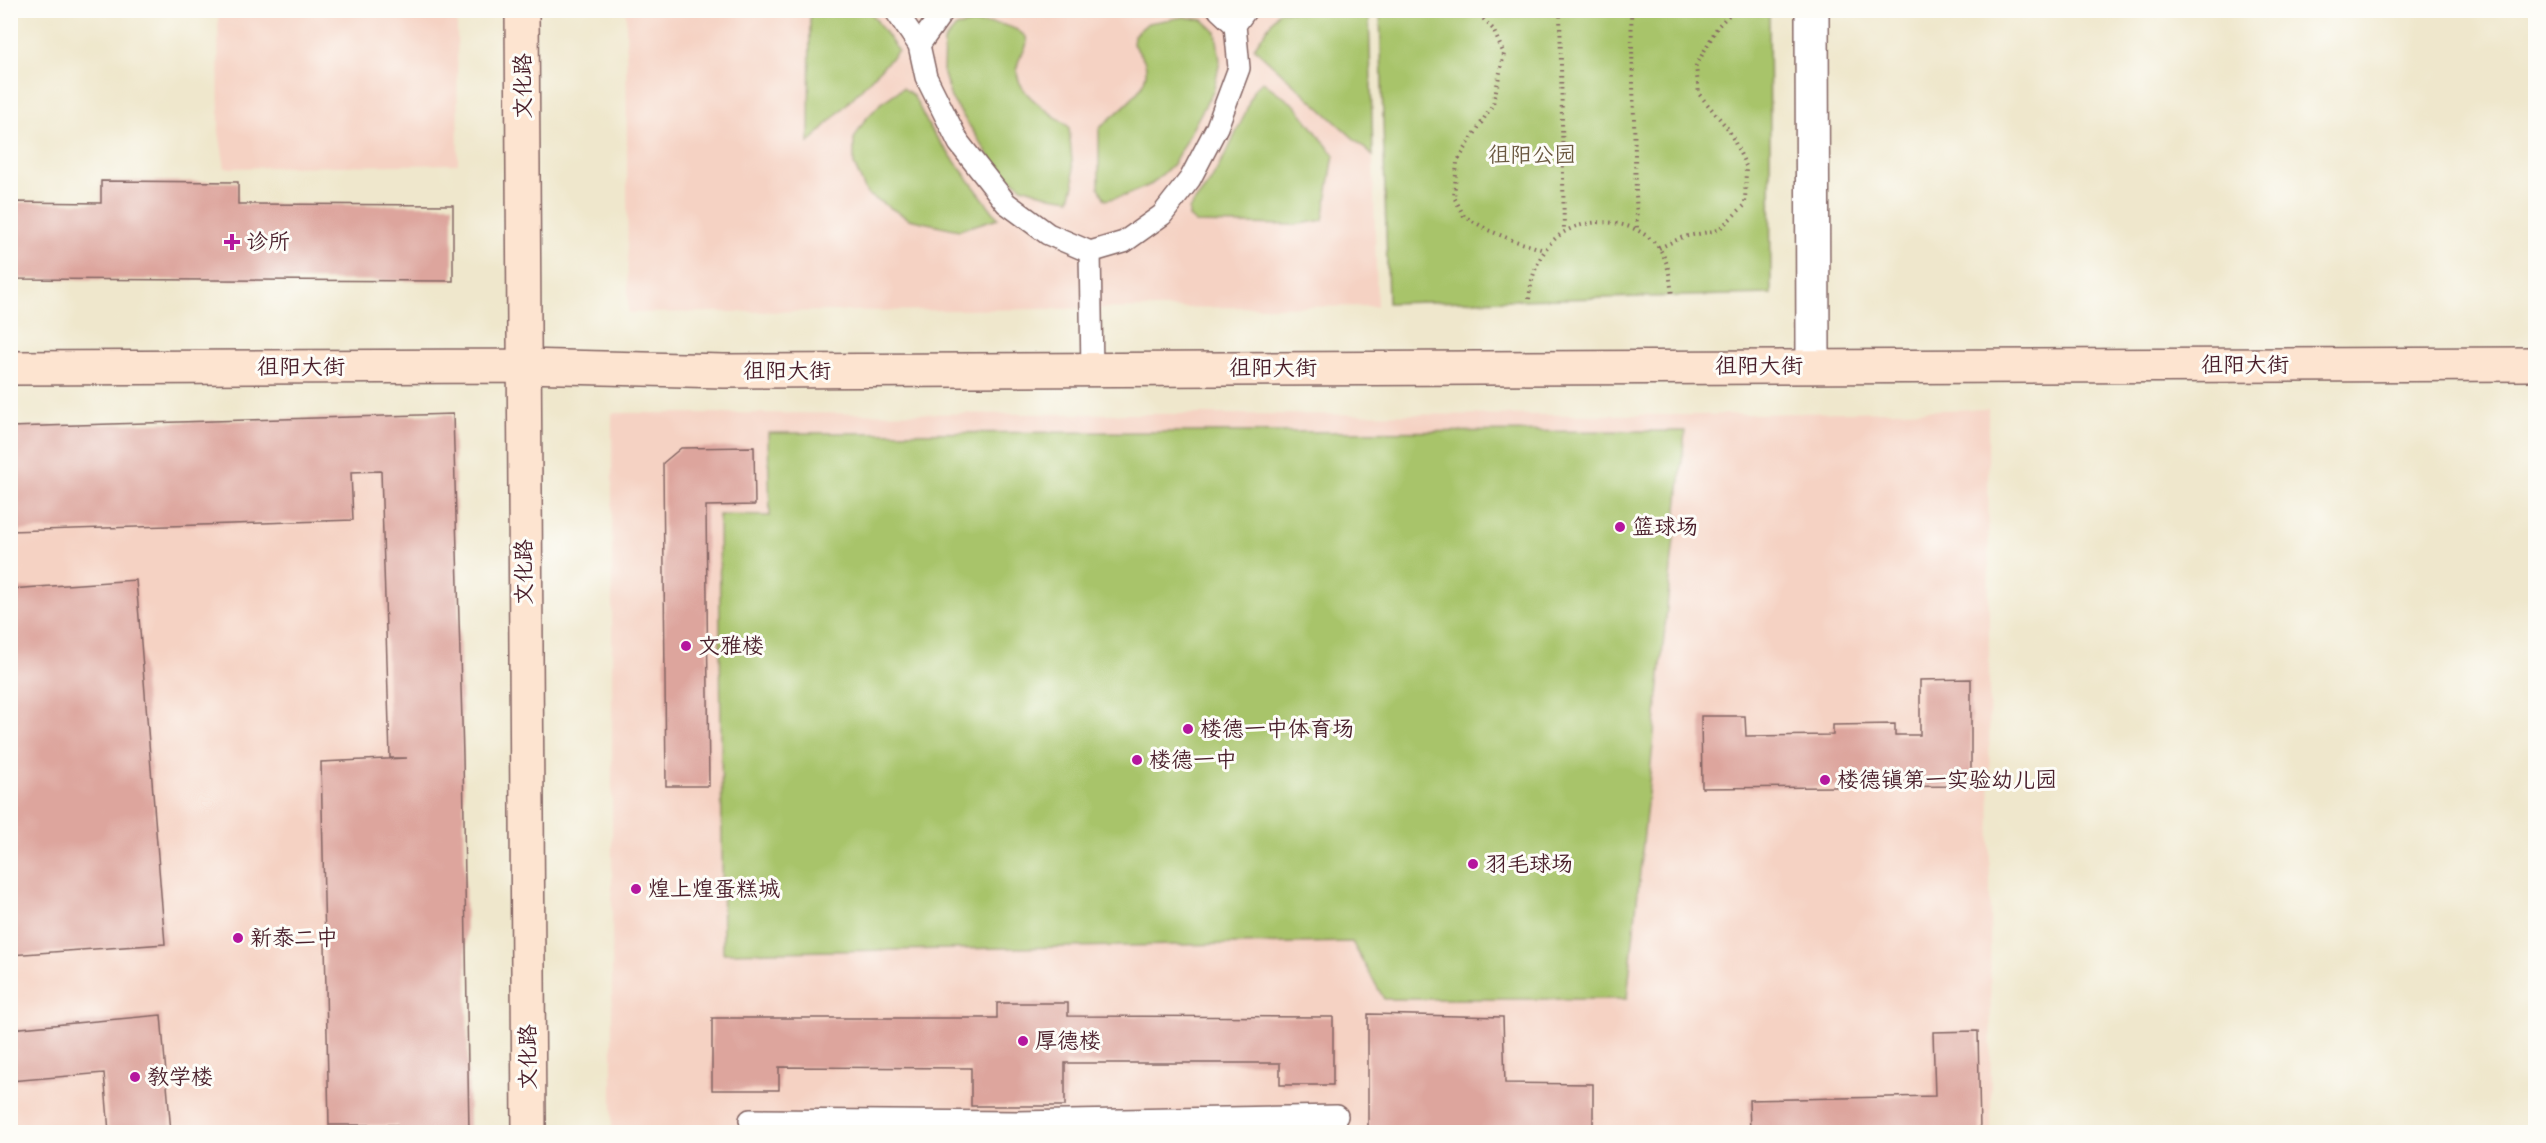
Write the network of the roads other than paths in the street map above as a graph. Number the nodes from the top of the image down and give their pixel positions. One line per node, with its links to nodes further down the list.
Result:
1 (522, 10): 11 (street, 文化路)
2 (895, 10): 7 (lane)
3 (944, 10): 7 (lane)
4 (1220, 10): 6 (lane)
5 (1812, 10): 10 (street)
6 (1240, 18): 8 (lane)
7 (919, 45): 8 (lane)
8 (1090, 252): 13 (lane)
9 (2535, 364): 10 (street, 徂阳大街)
10 (1813, 365): 13 (street, 徂阳大街)
11 (523, 366): 12 (street, 徂阳大街); 13 (street, 徂阳大街); 17 (street, 文化路)
12 (10, 368)
13 (1092, 369)
14 (1336, 1116): 16 (lane)
15 (750, 1120): 16 (lane)
16 (1017, 1127)
17 (529, 1132)

